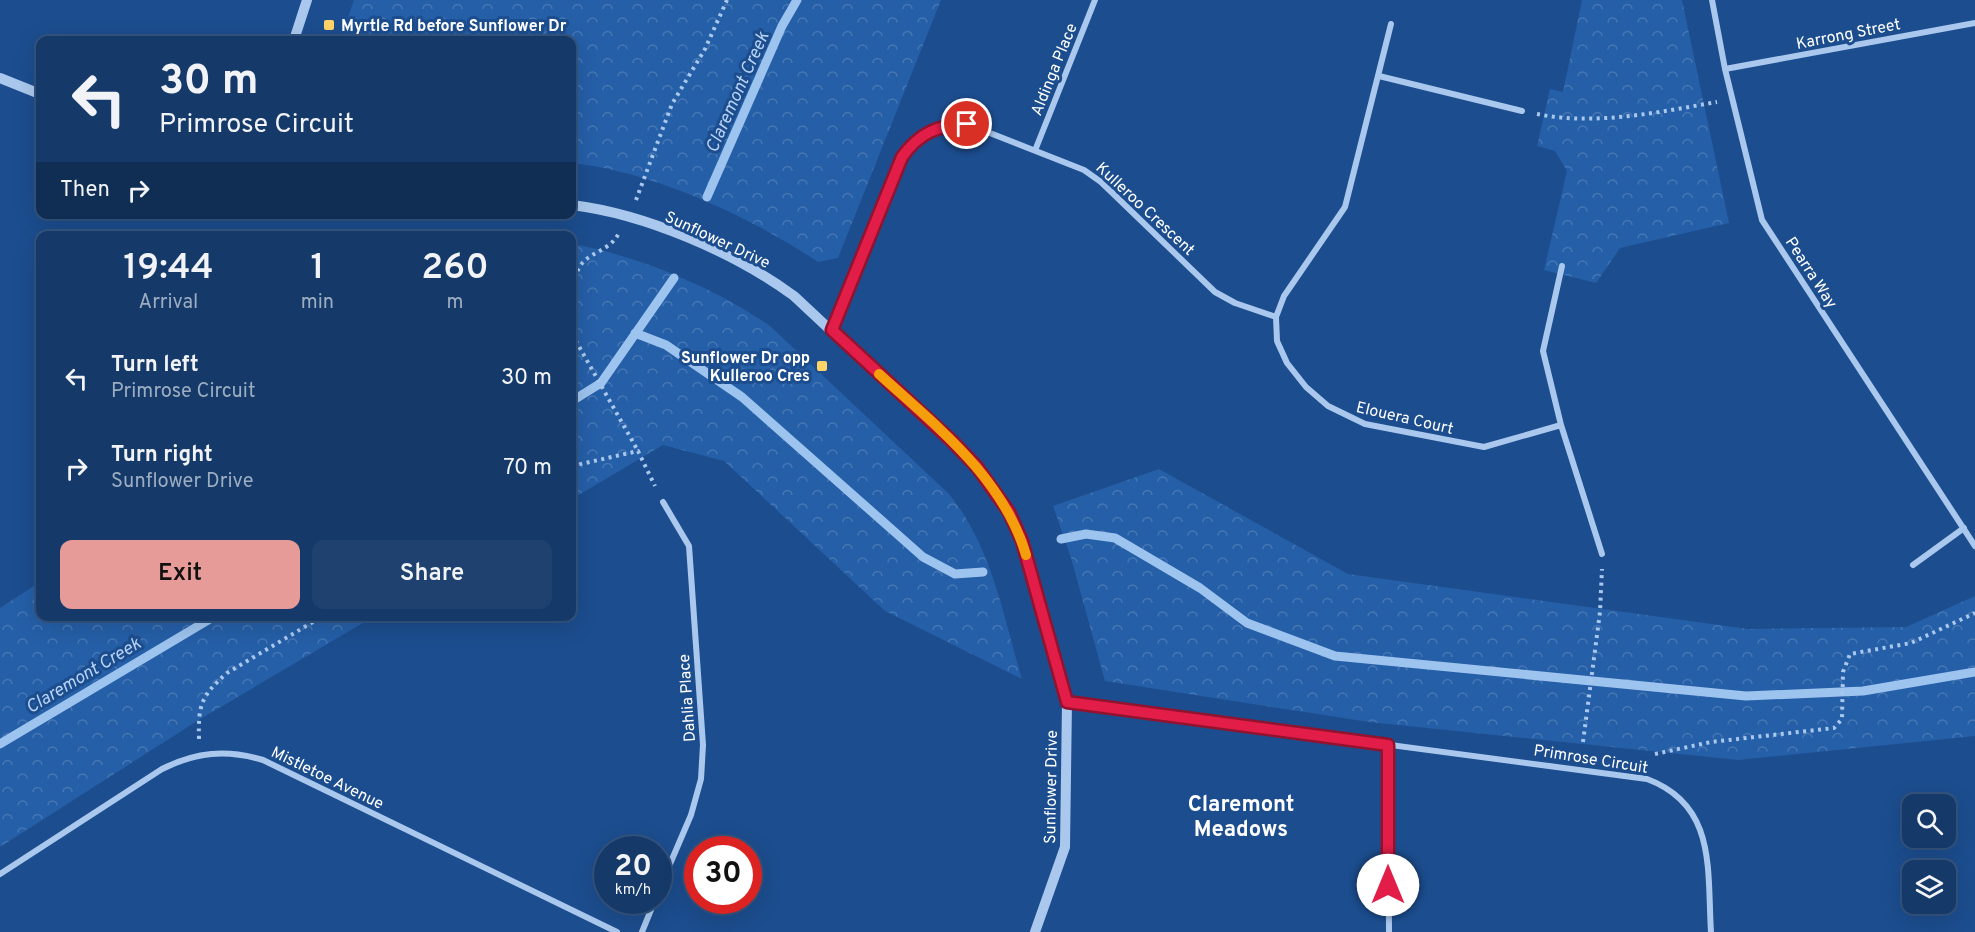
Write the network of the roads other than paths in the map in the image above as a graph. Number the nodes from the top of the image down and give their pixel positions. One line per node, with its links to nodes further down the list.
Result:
1 (307, 0): 6 (street)
2 (1095, 0): 12 (street, Aldinga Place)
3 (1712, 0): 7 (street, Pearra Way)
4 (1975, 23): 7 (street, Karrong Street)
5 (1391, 24): 8 (street)
6 (295, 36)
7 (1725, 69): 19 (street, Pearra Way)
8 (1379, 76): 11 (street); 15 (street)
9 (0, 78): 10 (street)
10 (36, 92)
11 (1522, 111)
12 (1036, 148): 15 (street, Kulleroo Crescent); 16 (street, Kulleroo Crescent)
13 (576, 206): 16 (street, Sunflower Drive)
14 (1562, 266): 17 (street)
15 (1276, 317): 17 (street, Elouera Court)
16 (832, 330): 23 (street, Sunflower Drive)
17 (1561, 425): 21 (street)
18 (663, 502): 25 (street, Dahlia Place)
19 (1964, 528): 20 (street, Pearra Way); 22 (street)
20 (1975, 546)
21 (1602, 554)
22 (1913, 565)
23 (1067, 702): 24 (street, Primrose Circuit); 30 (street, Sunflower Drive)
24 (1388, 745): 31 (street); 32 (street, Primrose Circuit)
25 (672, 860)
26 (0, 874): 28 (street, Mistletoe Avenue)
27 (649, 914): 29 (street)
28 (617, 932)
29 (642, 932)
30 (1035, 932)
31 (1389, 932)
32 (1711, 932)

